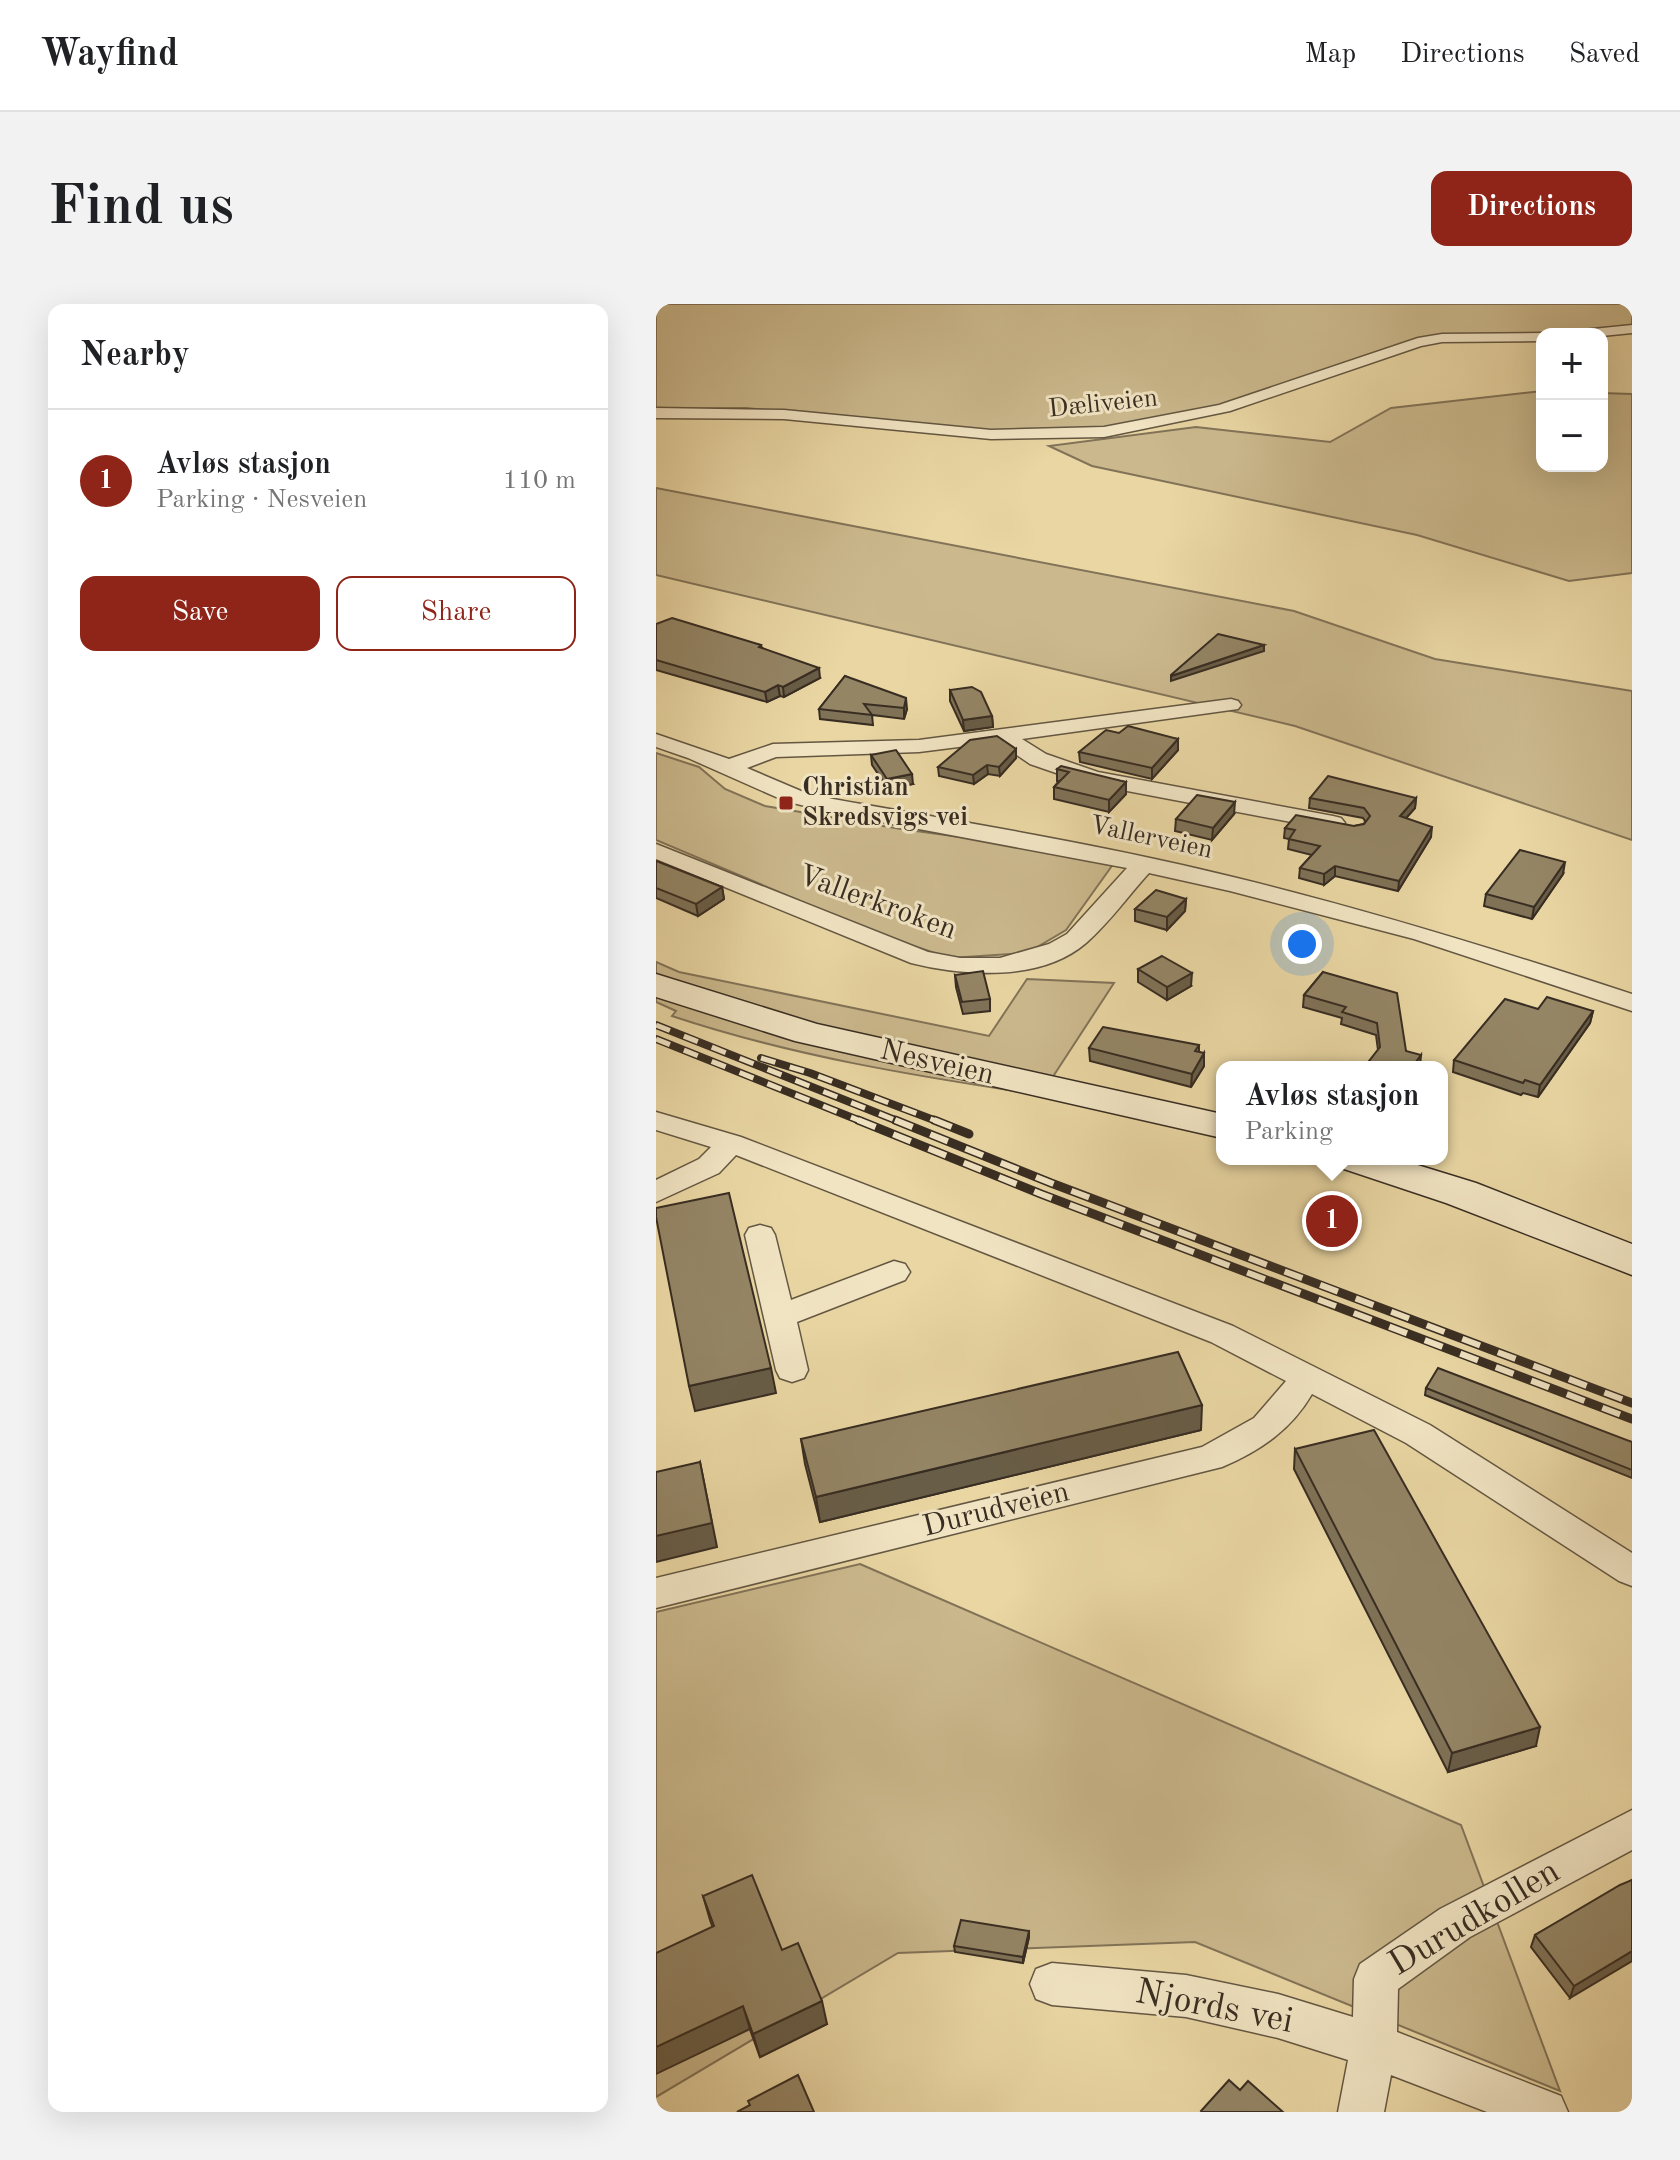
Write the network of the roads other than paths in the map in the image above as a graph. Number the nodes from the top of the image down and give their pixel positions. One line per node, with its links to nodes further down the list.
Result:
1 (1632, 329): 2 (street)
2 (1608, 331)
3 (1536, 337): 4 (street, Dæliveien)
4 (656, 413)
5 (1231, 705): 6 (street)
6 (1002, 735): 8 (street); 9 (street)
7 (656, 740): 8 (street, Vallerveien)
8 (728, 767): 11 (street, Vallerveien)
9 (1354, 826)
10 (656, 851): 11 (street, Vallerkroken)
11 (1143, 865): 13 (street, Vallerveien)
12 (656, 985): 15 (street, Nesveien)
13 (1632, 1003)
14 (656, 1121): 16 (street)
15 (1216, 1125)
16 (731, 1143): 18 (street); 24 (street)
17 (1374, 1165): 20 (street)
18 (656, 1192)
19 (760, 1235): 22 (street)
20 (1632, 1260)
21 (894, 1272): 22 (street)
22 (779, 1317): 23 (street)
23 (792, 1370)
24 (1306, 1376): 25 (street); 26 (street, Durudveien)
25 (1632, 1571)
26 (656, 1593)
27 (1632, 1829): 29 (street, Durudkollen)
28 (1052, 1984): 29 (street, Njords vei)
29 (1374, 2044): 30 (street); 31 (street, Njords vei)
30 (1361, 2112)
31 (1545, 2112)

